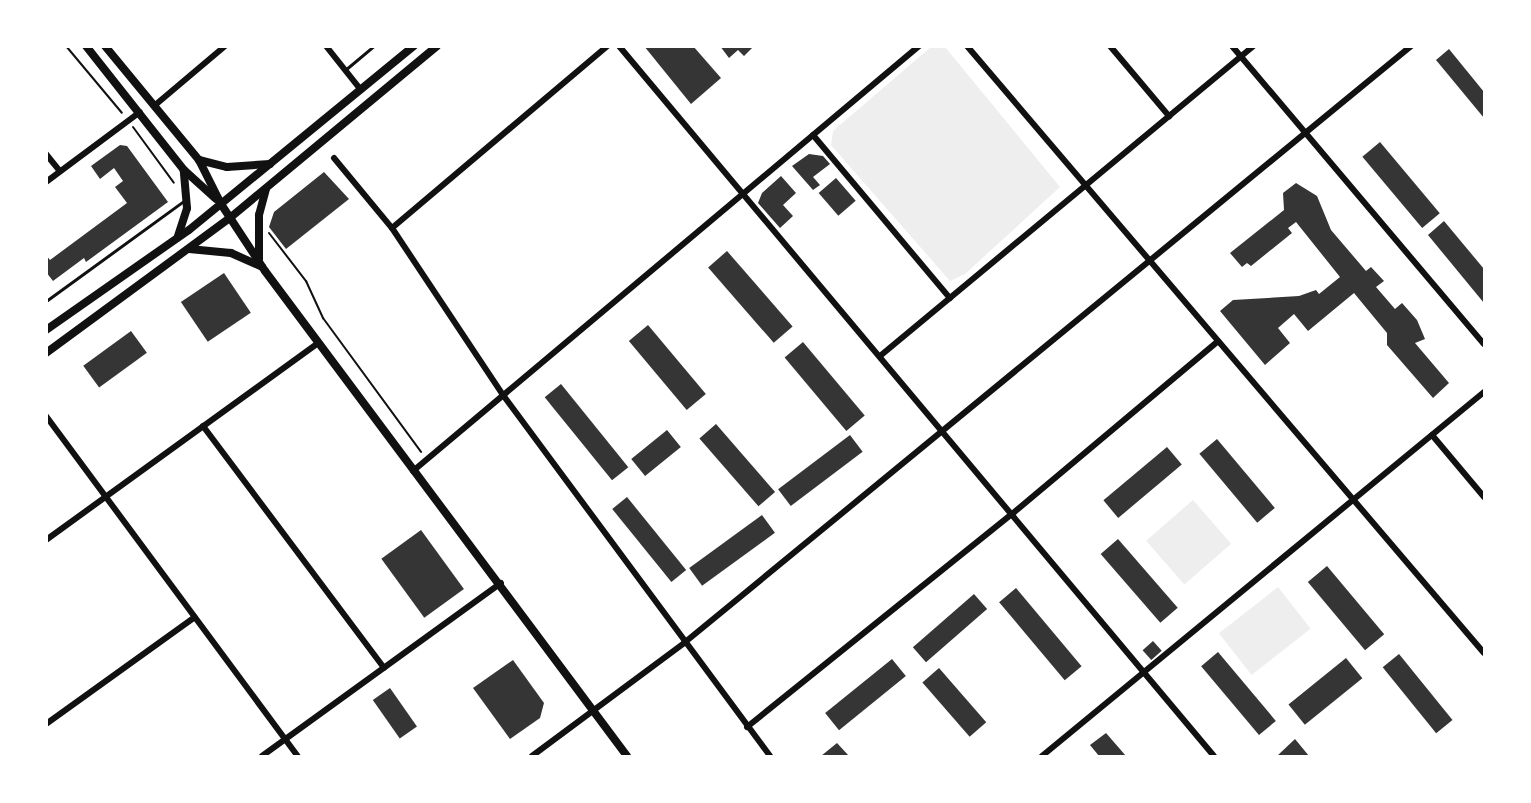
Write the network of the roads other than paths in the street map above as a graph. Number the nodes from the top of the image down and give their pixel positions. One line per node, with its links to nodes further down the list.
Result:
1 (86, 46): 20 (street)
2 (105, 46): 19 (street)
3 (326, 46): 17 (street)
4 (374, 46): 17 (lane)
5 (414, 46): 18 (street)
6 (437, 46): 32 (street)
7 (607, 46): 37 (street)
8 (619, 46): 33 (street)
9 (919, 46): 22 (street)
10 (967, 46): 31 (street)
11 (1110, 46): 21 (street)
12 (1232, 46): 16 (street)
13 (1253, 46): 16 (street)
14 (1411, 46): 23 (street)
15 (224, 47): 19 (street)
16 (1240, 57): 21 (street); 23 (street)
17 (345, 70): 18 (street)
18 (362, 90): 27 (street)
19 (154, 106): 26 (street)
20 (140, 112): 28 (street); 29 (street)
21 (1169, 116): 31 (street)
22 (813, 135): 33 (street); 42 (street)
23 (1307, 135): 40 (street); 47 (street)
24 (46, 154): 29 (street)
25 (334, 158): 37 (street)
26 (199, 160): 27 (street); 35 (street)
27 (270, 164): 35 (street)
28 (184, 170): 34 (street); 35 (street)
29 (60, 171): 30 (street)
30 (46, 182)
31 (1085, 185): 40 (street); 42 (street)
32 (266, 189): 36 (street); 41 (street)
33 (744, 194): 49 (street); 51 (street)
34 (187, 198): 38 (street); 43 (lane)
35 (221, 204): 36 (street); 38 (street)
36 (231, 217): 39 (street); 41 (street)
37 (392, 228): 51 (street)
38 (178, 238): 44 (street)
39 (189, 249): 41 (street); 48 (street)
40 (1150, 261): 45 (street); 54 (street)
41 (262, 267): 46 (street)
42 (950, 298): 49 (street)
43 (46, 301)
44 (46, 330)
45 (1218, 341): 59 (street); 60 (street)
46 (318, 343): 53 (street); 56 (street)
47 (1485, 344)
48 (46, 353)
49 (880, 356): 54 (street)
50 (1485, 392): 55 (street)
51 (503, 395): 56 (street); 64 (street)
52 (46, 416): 57 (street)
53 (203, 426): 57 (street); 66 (street)
54 (943, 432): 60 (street); 64 (street)
55 (1432, 435): 58 (street); 59 (street)
56 (413, 471): 62 (street)
57 (106, 497): 61 (street); 63 (street)
58 (1485, 497)
59 (1353, 500): 65 (street); 67 (street)
60 (1012, 514): 67 (street); 70 (street)
61 (46, 540)
62 (501, 583): 66 (street); 68 (street)
63 (195, 617): 69 (street); 71 (street)
64 (684, 643): 68 (street); 70 (street)
65 (1485, 653)
66 (384, 668): 71 (street)
67 (1144, 673): 77 (street); 78 (street)
68 (595, 710): 74 (street); 75 (street)
69 (46, 724)
70 (747, 727): 76 (street)
71 (285, 739): 72 (street); 73 (street)
72 (262, 756)
73 (298, 756)
74 (532, 756)
75 (627, 756)
76 (770, 756)
77 (1042, 756)
78 (1214, 756)

